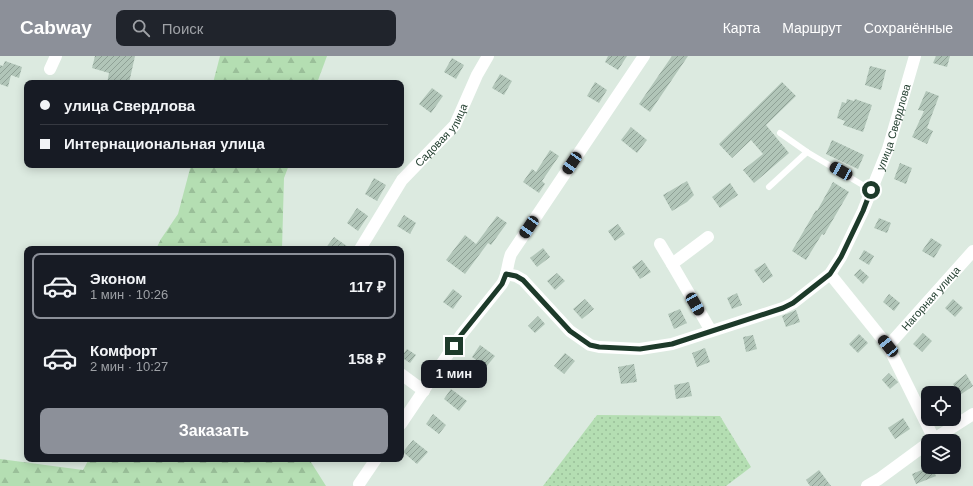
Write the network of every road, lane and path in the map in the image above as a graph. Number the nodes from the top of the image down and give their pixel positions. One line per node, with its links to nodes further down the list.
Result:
1 (56, 56): 5 (street)
2 (488, 56): 12 (street, Садовая улица)
3 (644, 56): 15 (street)
4 (915, 56): 9 (street, улица Свердлова)
5 (50, 69)
6 (780, 133): 7 (lane)
7 (807, 152): 8 (lane); 9 (lane)
8 (769, 187)
9 (871, 190): 16 (street, улица Свердлова)
10 (708, 237): 14 (street)
11 (660, 244): 14 (street)
12 (362, 246)
13 (973, 251): 18 (street, Нагорная улица)
14 (672, 264): 17 (street)
15 (506, 274): 17 (street, улица Свердлова); 20 (street)
16 (830, 274): 17 (street, улица Свердлова); 18 (street)
17 (711, 331)
18 (888, 346): 23 (street)
19 (404, 376): 20 (street)
20 (424, 391): 22 (street)
21 (973, 414): 24 (street)
22 (404, 420)
23 (928, 434)
24 (942, 434)
25 (921, 449): 27 (street)
26 (374, 462): 28 (street)
27 (881, 483): 29 (street)
28 (359, 484)
29 (867, 486)

